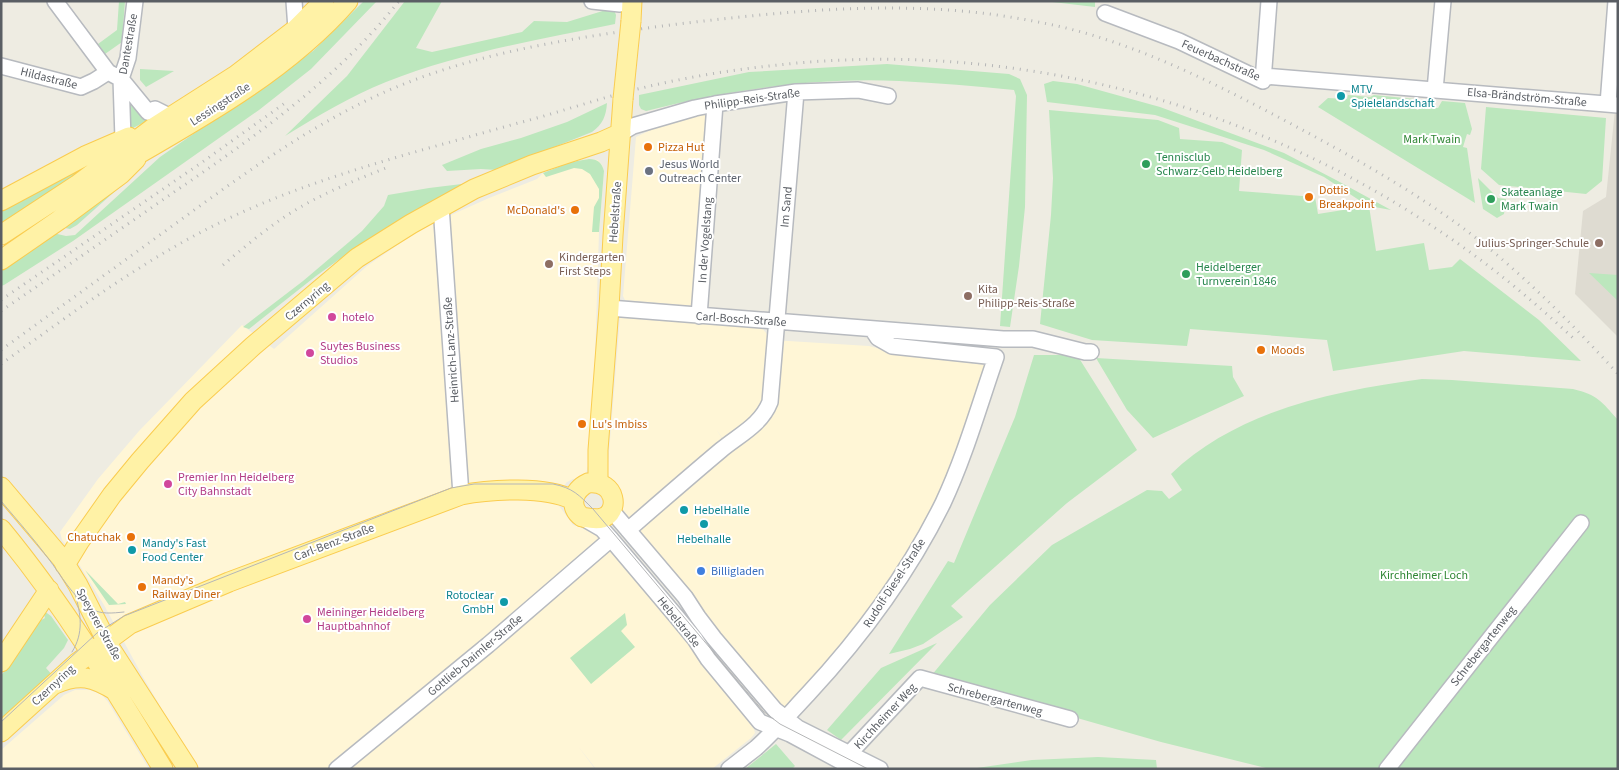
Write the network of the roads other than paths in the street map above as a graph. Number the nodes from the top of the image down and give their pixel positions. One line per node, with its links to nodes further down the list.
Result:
1 (55, 1): 15 (street)
2 (135, 1): 15 (street, Dantestraße)
3 (294, 1): 12 (street)
4 (324, 1): 12 (main road, Lessingstraße)
5 (348, 1): 13 (main road, Lessingstraße)
6 (592, 1): 7 (street)
7 (631, 1): 23 (main road, Hebelstraße, bridge)
8 (1269, 1): 16 (street, Feuerbachstraße)
9 (1443, 1): 17 (street)
10 (1616, 1): 21 (street)
11 (1106, 13): 16 (street, Feuerbachstraße)
12 (296, 29): 13 (main road); 22 (main road, Lessingstraße)
13 (300, 48): 25 (main road, Lessingstraße)
14 (1, 66): 15 (street, Hildastraße)
15 (114, 75): 22 (street, Dantestraße); 24 (street)
16 (1263, 76): 17 (street, Elsa-Brändström-Straße)
17 (1435, 90): 21 (street, Elsa-Brändström-Straße)
18 (796, 92): 19 (street, Philipp-Reis-Straße); 20 (street, Philipp-Reis-Straße); 33 (street, Im Sand)
19 (888, 96)
20 (715, 104): 23 (street, Philipp-Reis-Straße); 32 (street, In der Vogelstang)
21 (1613, 104)
22 (151, 120): 24 (main road); 26 (main road, Lessingstraße)
23 (621, 133): 28 (main road, Czernyring); 31 (main road, Hebelstraße)
24 (123, 138): 27 (main road)
25 (142, 152): 26 (main road, Lessingstraße); 30 (main road)
26 (77, 185): 29 (main road, Lessingstraße)
27 (1, 201)
28 (441, 206): 38 (street, Heinrich-Lanz-Straße); 46 (main road, Czernyring)
29 (1, 235)
30 (1, 260)
31 (609, 308): 32 (street, Carl-Bosch-Straße); 36 (main road, Hebelstraße)
32 (699, 316): 33 (street, Carl-Bosch-Straße)
33 (776, 321): 34 (street, Carl-Bosch-Straße); 44 (street)
34 (872, 329): 35 (street, Carl-Bosch-Straße); 55 (street, Rudolf-Diesel-Straße)
35 (1091, 352)
36 (598, 483): 39 (main road); 40 (main road, Hebelstraße)
37 (1, 487): 46 (main road, Speyerer Straße)
38 (461, 495): 39 (main road, Carl-Benz-Straße); 48 (main road, Carl-Benz-Straße)
39 (573, 500): 41 (main road)
40 (611, 510): 41 (main road); 44 (street, Hebelstraße)
41 (582, 517): 45 (street, Hebelstraße)
42 (1581, 523): 64 (street, Schrebergartenweg)
43 (1, 529): 47 (main road, Speyerer Straße)
44 (628, 530): 55 (street, Hebelstraße)
45 (611, 539): 55 (street, Hebelstraße); 60 (street, Gottlieb-Daimler-Straße)
46 (64, 562): 48 (main road, Speyerer Straße)
47 (47, 588): 48 (main road); 49 (main road, Speyerer Straße); 50 (main road)
48 (107, 641): 49 (main road, Czernyring); 59 (main road, Speyerer Straße)
49 (91, 652): 52 (main road, Czernyring); 53 (main road, Speyerer Straße)
50 (1, 662)
51 (920, 678): 54 (street, Schrebergartenweg); 57 (street, Kirchheimer Weg)
52 (54, 684): 53 (main road); 56 (main road, Czernyring)
53 (116, 691): 58 (main road, Speyerer Straße)
54 (1070, 719)
55 (780, 723): 57 (street, Kirchheimer Weg); 61 (street, Rudolf-Diesel-Straße); 62 (street, Kirchheimer Weg)
56 (1, 732)
57 (849, 754): 63 (street, Kirchheimer Weg)
58 (164, 769)
59 (188, 769)
60 (337, 769)
61 (729, 769)
62 (855, 769)
63 (880, 769)
64 (1387, 769)

